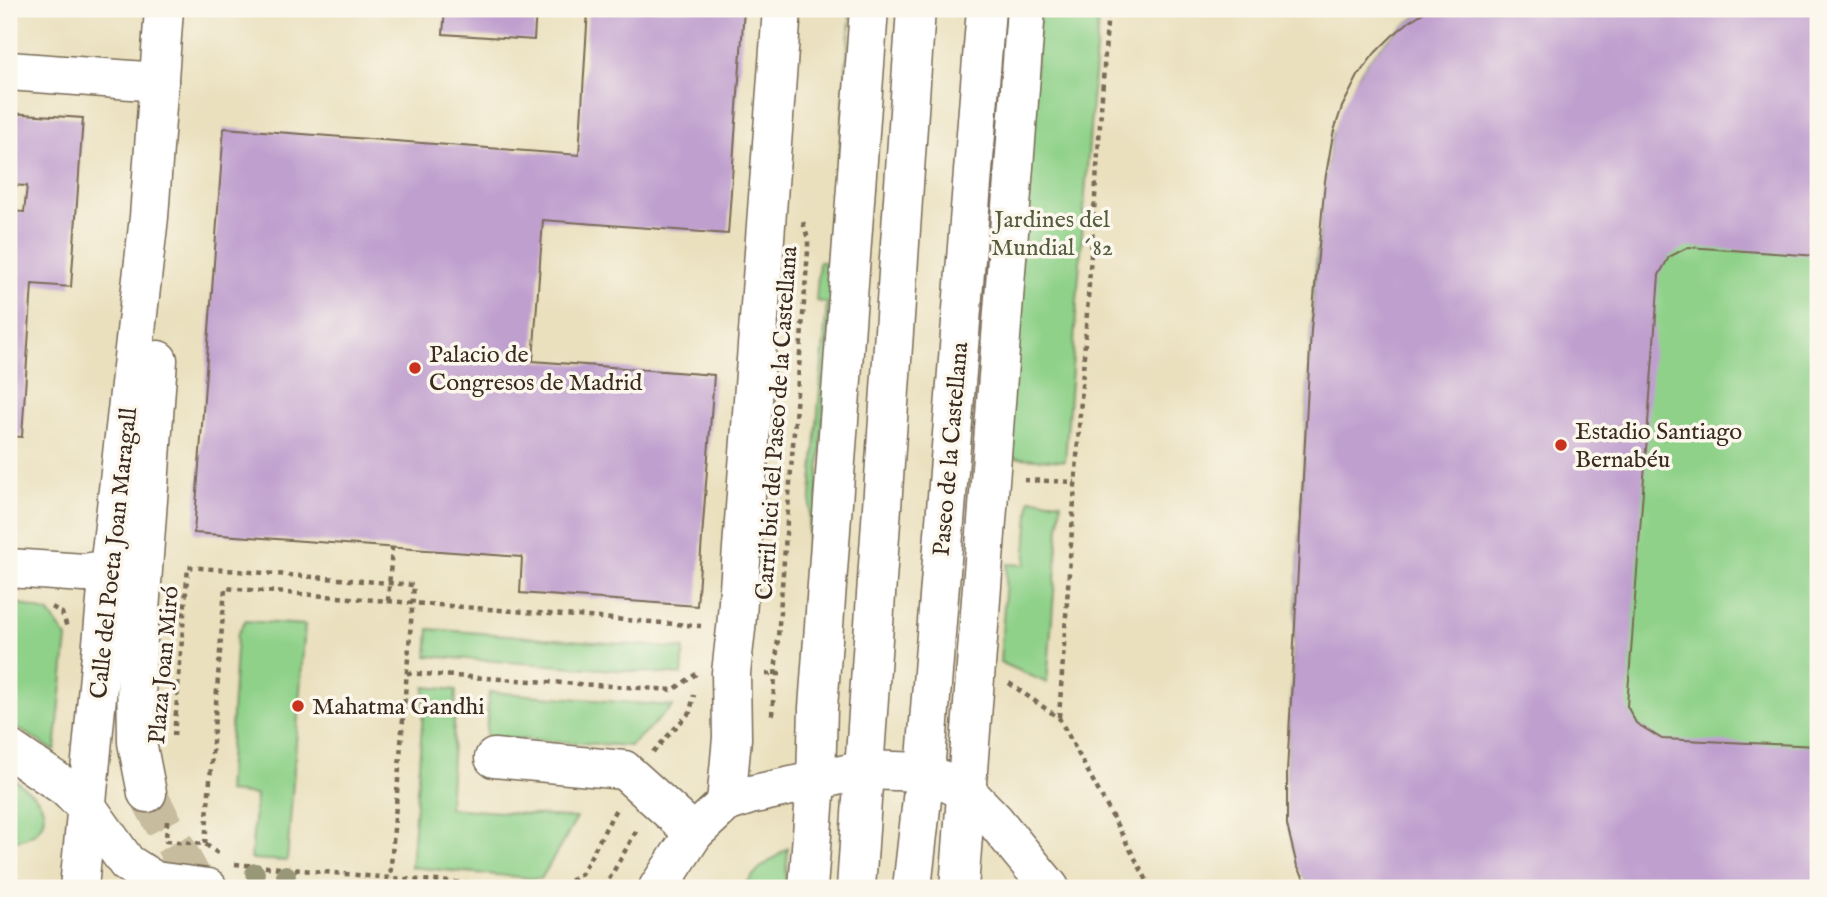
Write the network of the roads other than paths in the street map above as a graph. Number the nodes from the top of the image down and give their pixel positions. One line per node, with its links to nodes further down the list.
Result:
1 (164, 9): 8 (main road, Calle del Poeta Joan Maragall)
2 (782, 9): 19 (main road)
3 (869, 9): 16 (main road)
4 (916, 9): 14 (main road)
5 (986, 9): 15 (main road, Paseo de la Castellana)
6 (1026, 9): 17 (main road, Paseo de la Castellana)
7 (9, 71): 8 (main road)
8 (159, 82): 9 (main road, Calle del Poeta Joan Maragall)
9 (149, 217): 11 (main road, Calle del Poeta Joan Maragall); 18 (main road, Calle del Poeta Joan Maragall)
10 (9, 568): 11 (main road)
11 (109, 569): 20 (main road, Calle del Poeta Joan Maragall)
12 (9, 749): 20 (main road)
13 (494, 758): 21 (main road)
14 (864, 770): 15 (main road); 16 (main road); 26 (main road)
15 (925, 772): 17 (main road); 27 (main road, Paseo de la Castellana)
16 (816, 781): 19 (main road); 25 (main road)
17 (967, 792): 28 (main road, Paseo de la Castellana); 29 (main road)
18 (157, 803)
19 (726, 803): 21 (main road)
20 (88, 808): 22 (main road, Calle del Poeta Joan Maragall); 23 (main road)
21 (694, 833): 24 (main road)
22 (79, 888)
23 (208, 888)
24 (659, 888)
25 (808, 888)
26 (856, 888)
27 (912, 888)
28 (959, 888)
29 (1050, 888)

